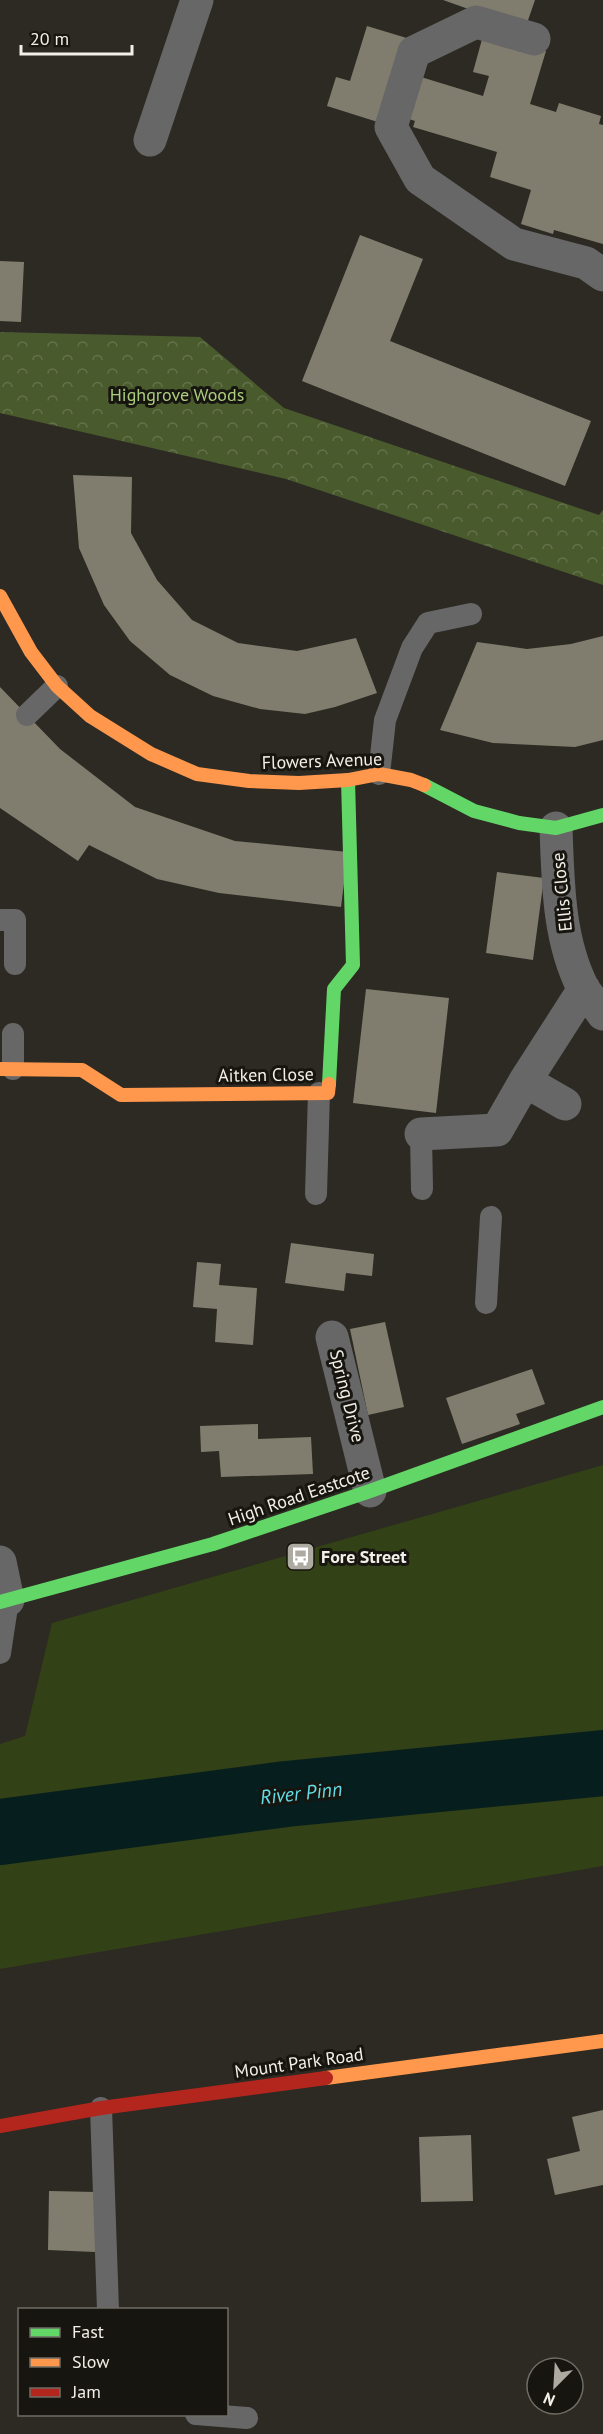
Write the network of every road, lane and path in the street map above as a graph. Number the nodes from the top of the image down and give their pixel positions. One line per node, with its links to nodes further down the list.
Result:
1 (197, 0): 3 (street)
2 (534, 39): 4 (street)
3 (150, 140)
4 (603, 275)
5 (0, 596): 7 (street, Flowers Avenue)
6 (471, 614): 9 (lane)
7 (57, 686): 8 (lane); 10 (street, Flowers Avenue)
8 (27, 715)
9 (379, 774): 10 (street, Flowers Avenue); 12 (street, Flowers Avenue)
10 (348, 780): 19 (street, Aitken Close)
11 (603, 815): 12 (street, Flowers Avenue)
12 (556, 828): 15 (street, Ellis Close)
13 (0, 920): 14 (lane)
14 (15, 964)
15 (593, 1001): 18 (street, Ellis Close)
16 (13, 1034): 17 (lane)
17 (7, 1069): 19 (street, Aitken Close)
18 (525, 1081): 20 (street); 21 (street, Ellis Close)
19 (319, 1092): 23 (lane)
20 (566, 1104)
21 (422, 1134): 22 (lane)
22 (422, 1189)
23 (316, 1194)
24 (491, 1217): 25 (lane)
25 (486, 1303)
26 (332, 1337): 28 (street, Spring Drive)
27 (603, 1407): 28 (street, High Road Eastcote)
28 (370, 1491): 30 (street, High Road Eastcote)
29 (0, 1562): 30 (street)
30 (4, 1601): 31 (lane)
31 (0, 1653)
32 (603, 2041): 33 (street, Mount Park Road)
33 (100, 2108): 34 (street, Mount Park Road); 35 (lane)
34 (0, 2126)
35 (108, 2308)
36 (213, 2416): 37 (lane)
37 (247, 2418)

